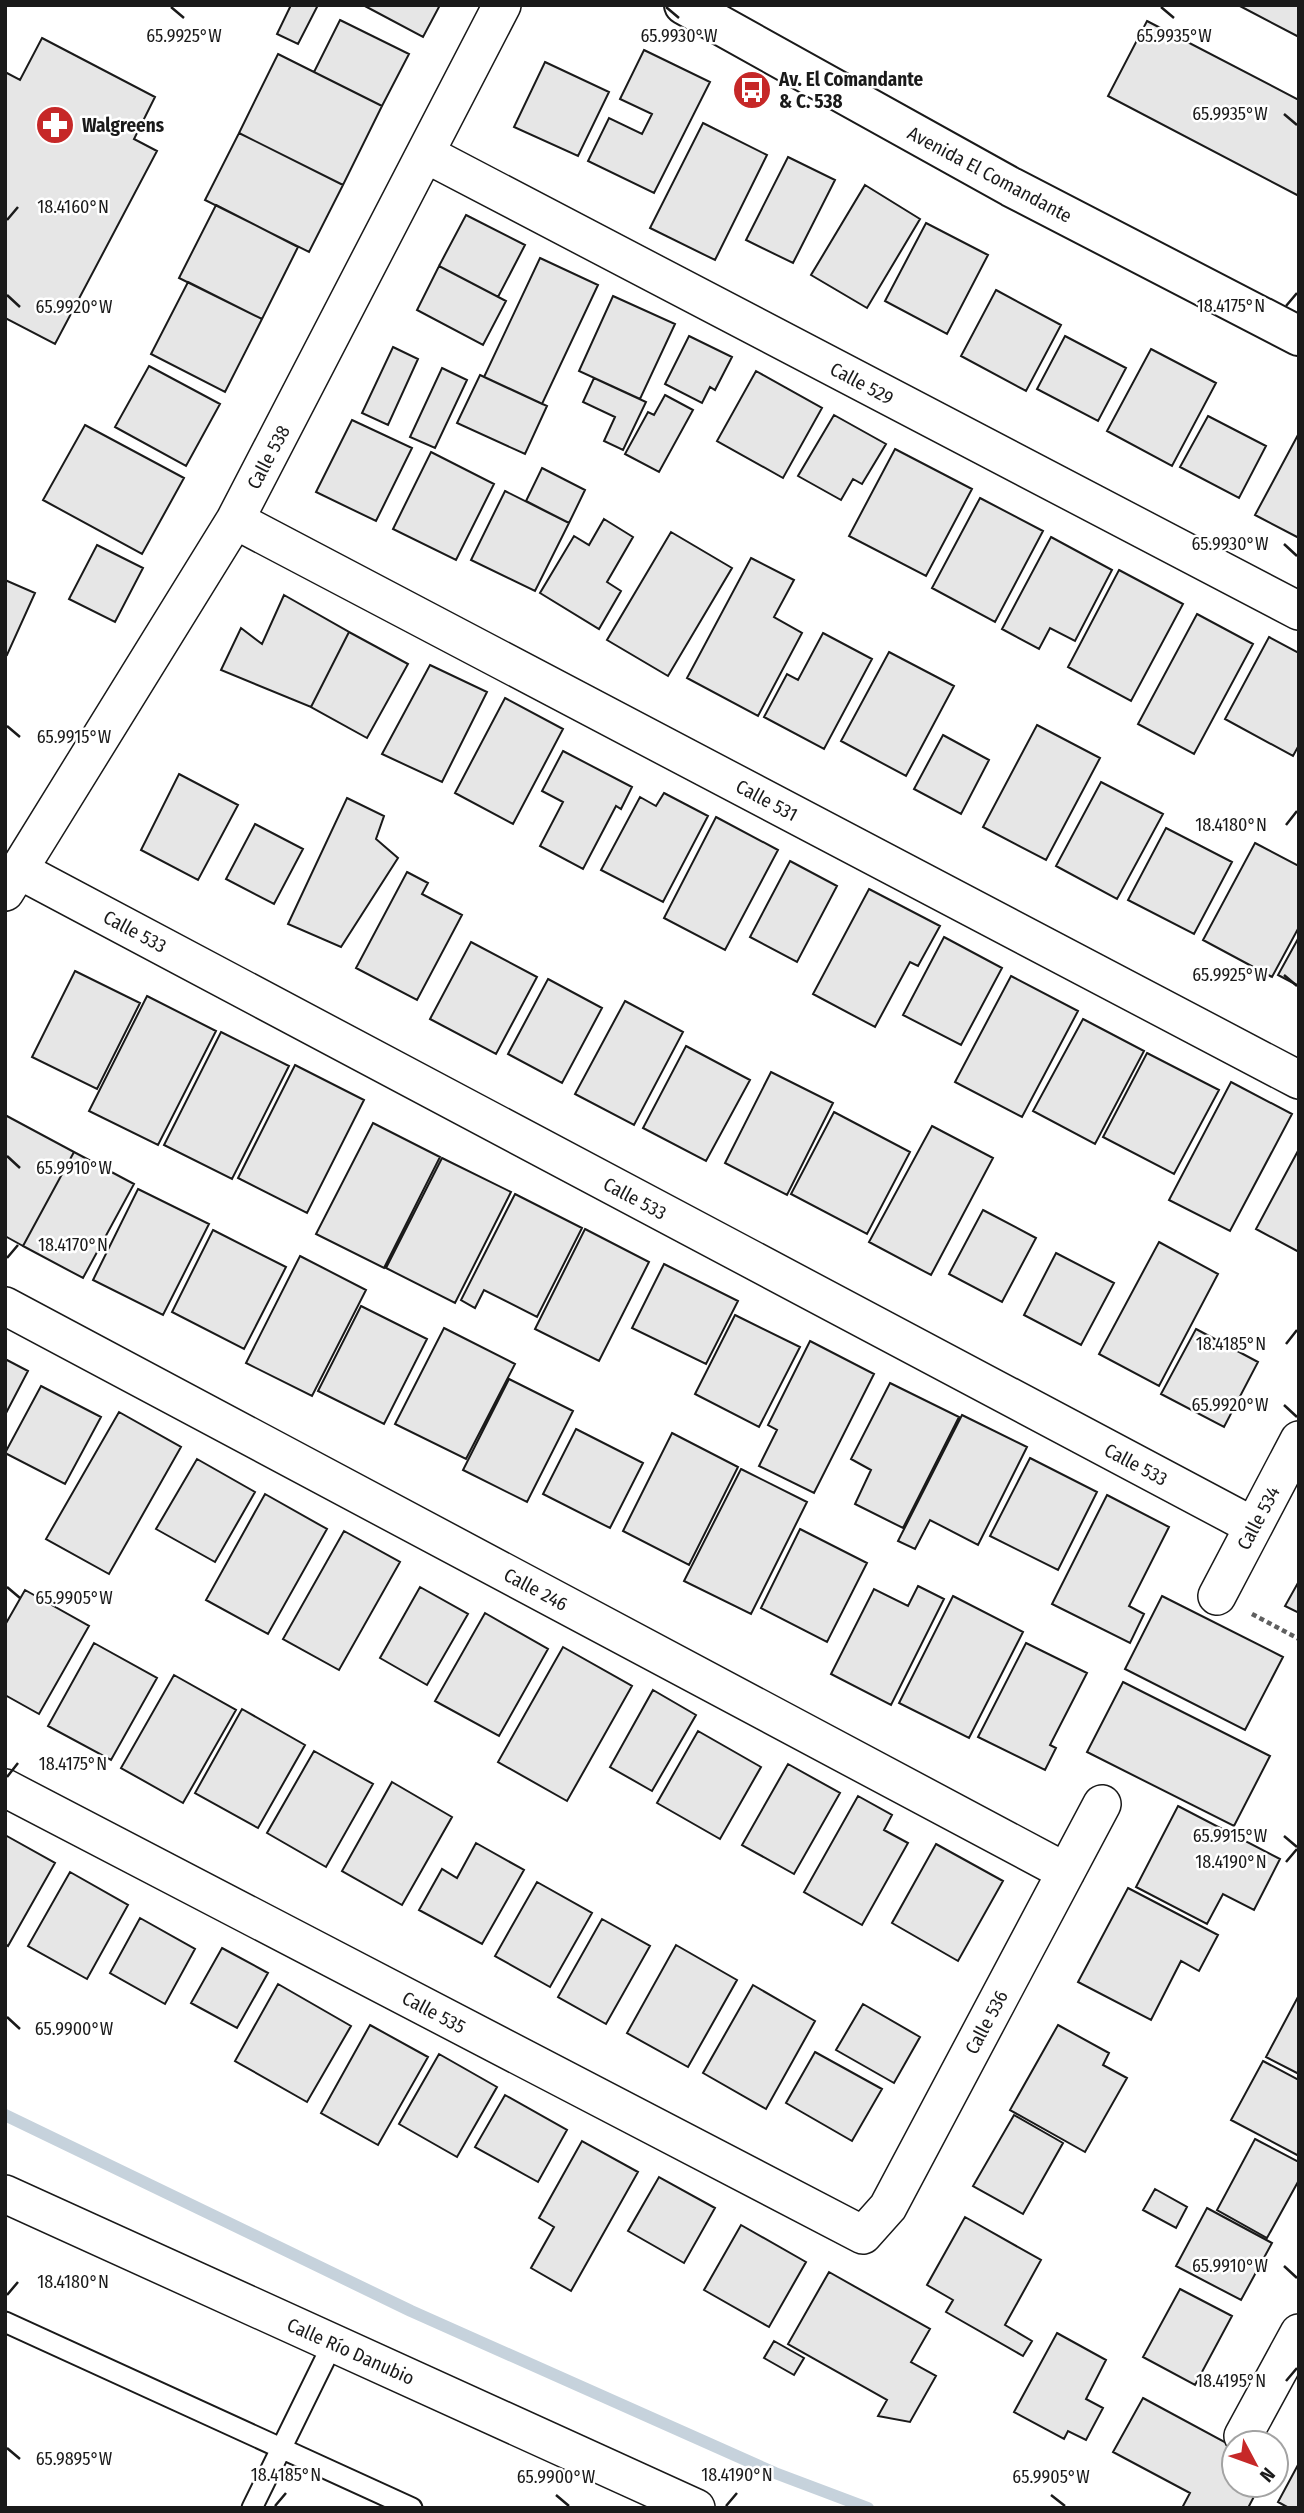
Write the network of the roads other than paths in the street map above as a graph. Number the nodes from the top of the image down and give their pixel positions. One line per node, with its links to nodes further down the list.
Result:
1 (502, 5): 3 (street, Calle 538)
2 (684, 5): 4 (street, Avenida El Comandante)
3 (426, 154): 5 (street, Calle 538); 6 (street, Calle 529)
4 (1299, 336)
5 (235, 520): 7 (street, Calle 538); 8 (street, Calle 531)
6 (1299, 611)
7 (11, 880): 11 (street, Calle 533)
8 (1299, 1080)
9 (5, 1306): 15 (street, Calle 246)
10 (1299, 1440): 11 (street, Calle 534)
11 (1253, 1526): 12 (street, Calle 534)
12 (1217, 1596)
13 (5, 1788): 17 (street, Calle 535)
14 (1102, 1804): 15 (street, Calle 536)
15 (1066, 1872): 17 (street, Calle 536)
16 (5, 2194): 19 (street, Calle Río Danubio)
17 (863, 2235)
18 (5, 2322): 22 (lane)
19 (334, 2343): 22 (lane); 25 (street, Calle Río Danubio)
20 (1296, 2343): 21 (street)
21 (1247, 2429)
22 (282, 2448): 23 (lane); 24 (lane)
23 (252, 2508)
24 (412, 2508)
25 (696, 2508)

